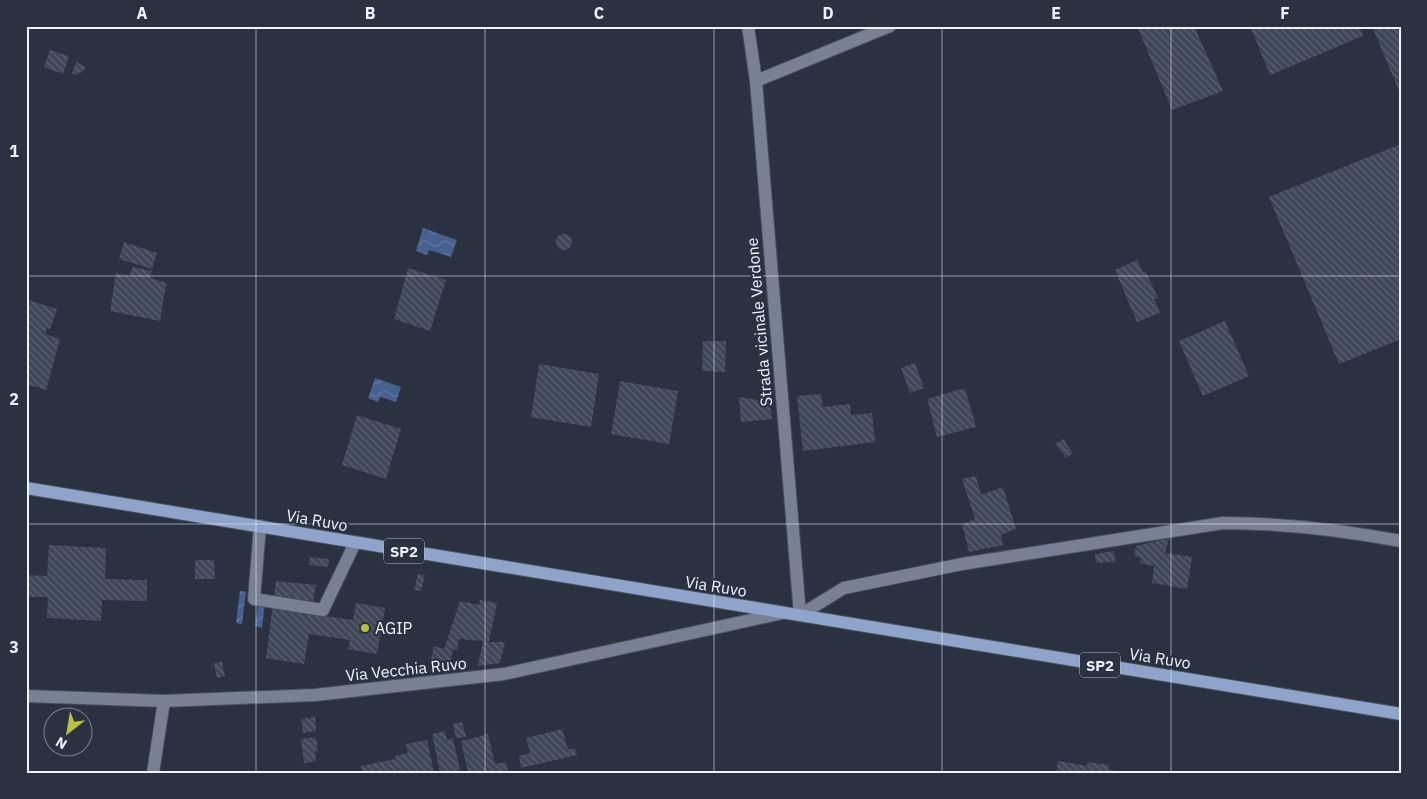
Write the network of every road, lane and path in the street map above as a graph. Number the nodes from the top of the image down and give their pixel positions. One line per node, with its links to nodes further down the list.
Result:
1 (748, 26): 3 (street, Strada vicinale Verdone)
2 (890, 26): 3 (street)
3 (756, 81): 9 (street, Strada vicinale Verdone)
4 (26, 488): 5 (main road, Via Ruvo / SP2)
5 (260, 526): 7 (main road, Via Ruvo / SP2); 7 (street)
6 (1401, 541): 9 (street)
7 (355, 543): 8 (main road, Via Ruvo / SP2)
8 (783, 613): 9 (main road, Via Ruvo); 11 (street, Via Vecchia Ruvo)
9 (800, 615): 12 (main road, Via Ruvo / SP2)
10 (26, 696): 11 (street, Via Vecchia Ruvo)
11 (164, 701): 13 (street)
12 (1401, 714)
13 (153, 773)

